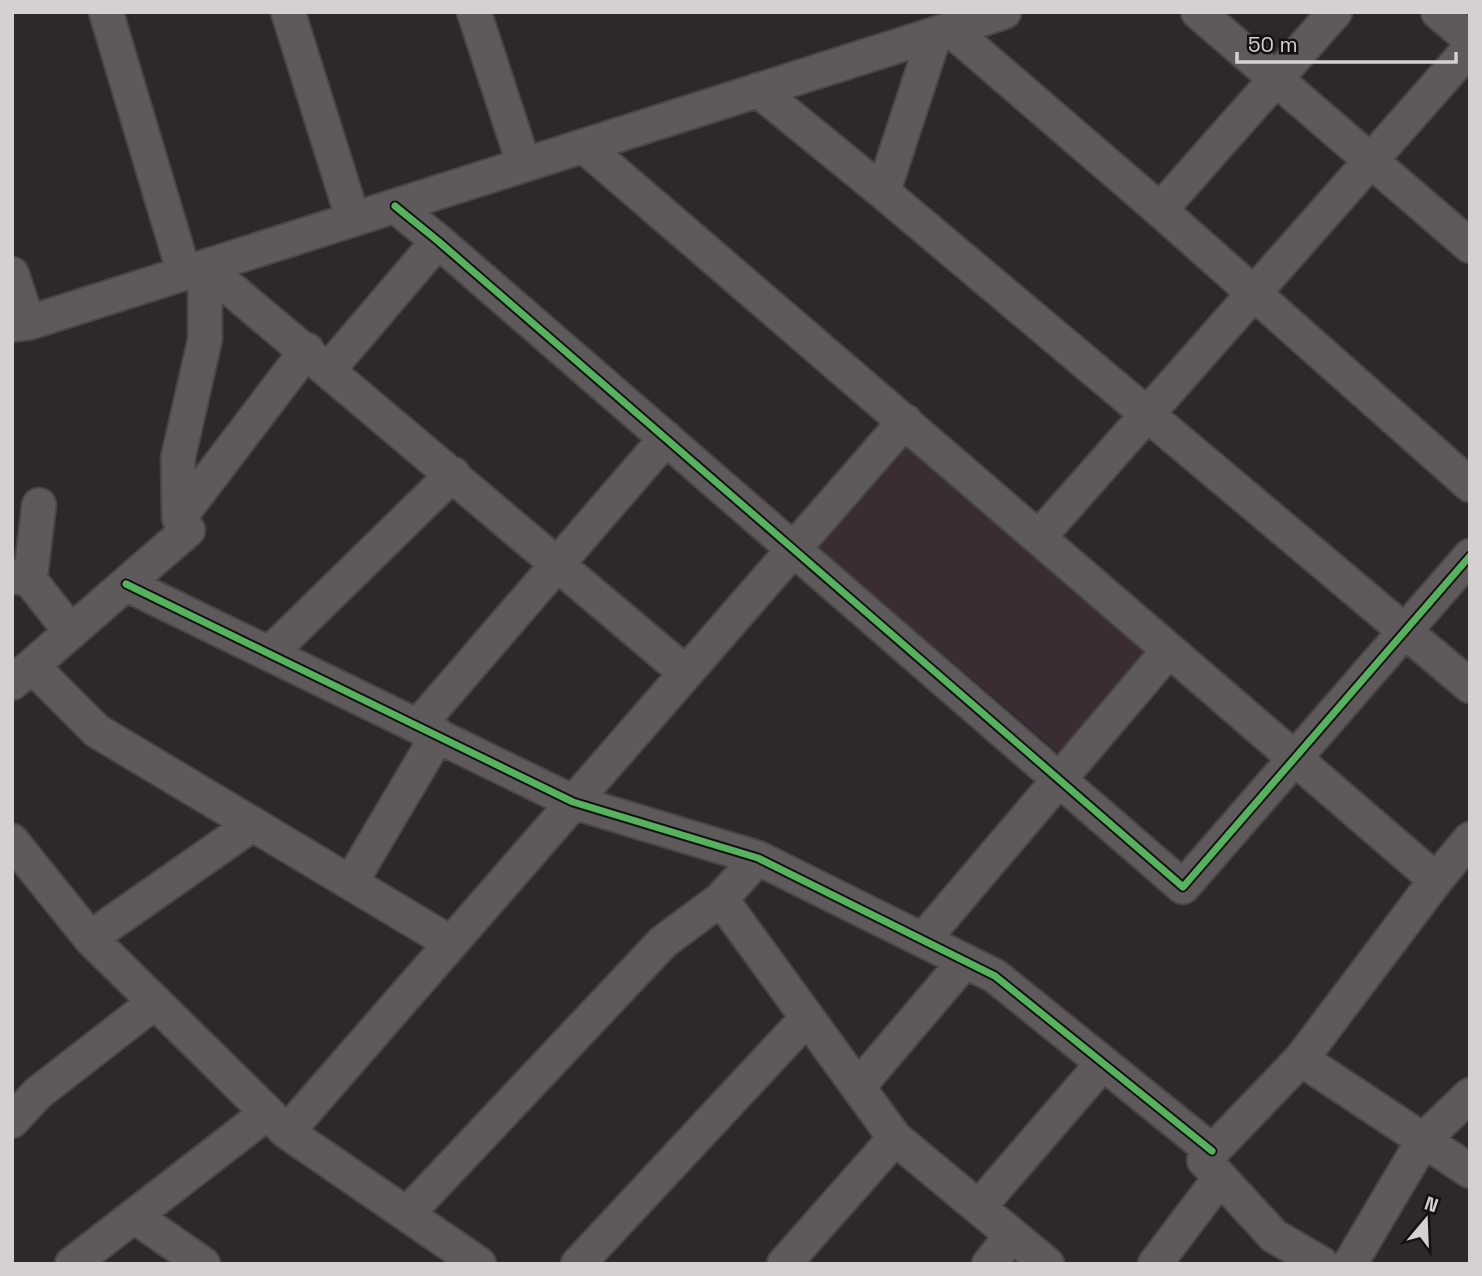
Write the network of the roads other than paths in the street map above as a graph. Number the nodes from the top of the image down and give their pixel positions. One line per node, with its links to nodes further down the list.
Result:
1 (106, 12): 22 (street)
2 (288, 12): 19 (street)
3 (474, 12): 15 (street)
4 (1198, 12): 11 (street)
5 (1335, 12): 11 (street)
6 (1438, 12): 9 (street)
7 (999, 13): 8 (street)
8 (943, 32): 12 (street); 16 (street); 18 (street)
9 (1470, 39)
10 (1470, 48): 14 (street)
11 (1276, 80): 14 (street); 18 (street)
12 (758, 90): 13 (street); 16 (street)
13 (584, 146): 15 (street); 28 (street)
14 (1370, 161): 21 (street); 24 (street)
15 (524, 165): 17 (street)
16 (883, 192): 27 (street)
17 (394, 206): 19 (street); 20 (street)
18 (1160, 210): 24 (street)
19 (353, 219): 22 (street)
20 (438, 241): 26 (street); 29 (street)
21 (1470, 246)
22 (195, 270): 25 (street); 26 (street); 33 (street)
23 (12, 274): 25 (street)
24 (1254, 293): 27 (street); 31 (street)
25 (20, 324)
26 (318, 360): 30 (street); 33 (street)
27 (1146, 414): 34 (street); 40 (street)
28 (905, 421): 34 (street); 35 (street)
29 (666, 438): 35 (street); 37 (street)
30 (453, 474): 37 (street); 43 (street)
31 (1470, 485)
32 (39, 505): 38 (street)
33 (179, 518): 39 (street)
34 (1039, 537): 42 (street)
35 (794, 549): 44 (street); 49 (street)
36 (1470, 555): 40 (street)
37 (558, 564): 44 (street); 47 (street)
38 (21, 578): 41 (street)
39 (126, 584): 41 (street); 43 (street)
40 (1405, 630): 46 (street); 48 (street)
41 (71, 632): 45 (street)
42 (1169, 650): 48 (street); 49 (street)
43 (269, 654): 47 (street)
44 (686, 673): 50 (street)
45 (22, 675): 51 (street)
46 (1470, 686)
47 (428, 731): 50 (street); 56 (street)
48 (1294, 758): 49 (street); 55 (street)
49 (1059, 779): 59 (street)
50 (573, 802): 54 (street); 60 (street)
51 (253, 824): 56 (street); 58 (street)
52 (1470, 839): 55 (street)
53 (12, 841): 58 (street)
54 (758, 858): 57 (street); 59 (street)
55 (1436, 880): 64 (street)
56 (351, 883): 60 (street)
57 (721, 900): 63 (street); 75 (street)
58 (90, 938): 62 (street)
59 (923, 940): 61 (street)
60 (451, 943): 69 (street)
61 (965, 961): 65 (street); 66 (street)
62 (155, 1002): 68 (street); 69 (street)
63 (807, 1018): 66 (street); 81 (street)
64 (1301, 1059): 71 (street); 72 (street)
65 (1103, 1063): 72 (street); 74 (street)
66 (858, 1087): 70 (street)
67 (1470, 1095): 71 (street)
68 (12, 1121)
69 (277, 1123): 75 (street); 76 (street)
70 (895, 1138): 74 (street); 82 (street)
71 (1424, 1139): 73 (street); 87 (street)
72 (1216, 1164): 85 (street); 86 (street)
73 (1470, 1171)
74 (979, 1207): 77 (street)
75 (407, 1214): 80 (street)
76 (134, 1216): 78 (street); 79 (street)
77 (1012, 1235): 83 (street); 84 (street)
78 (72, 1264)
79 (203, 1264)
80 (479, 1264)
81 (578, 1264)
82 (784, 1264)
83 (989, 1264)
84 (1047, 1264)
85 (1155, 1264)
86 (1322, 1264)
87 (1350, 1264)

